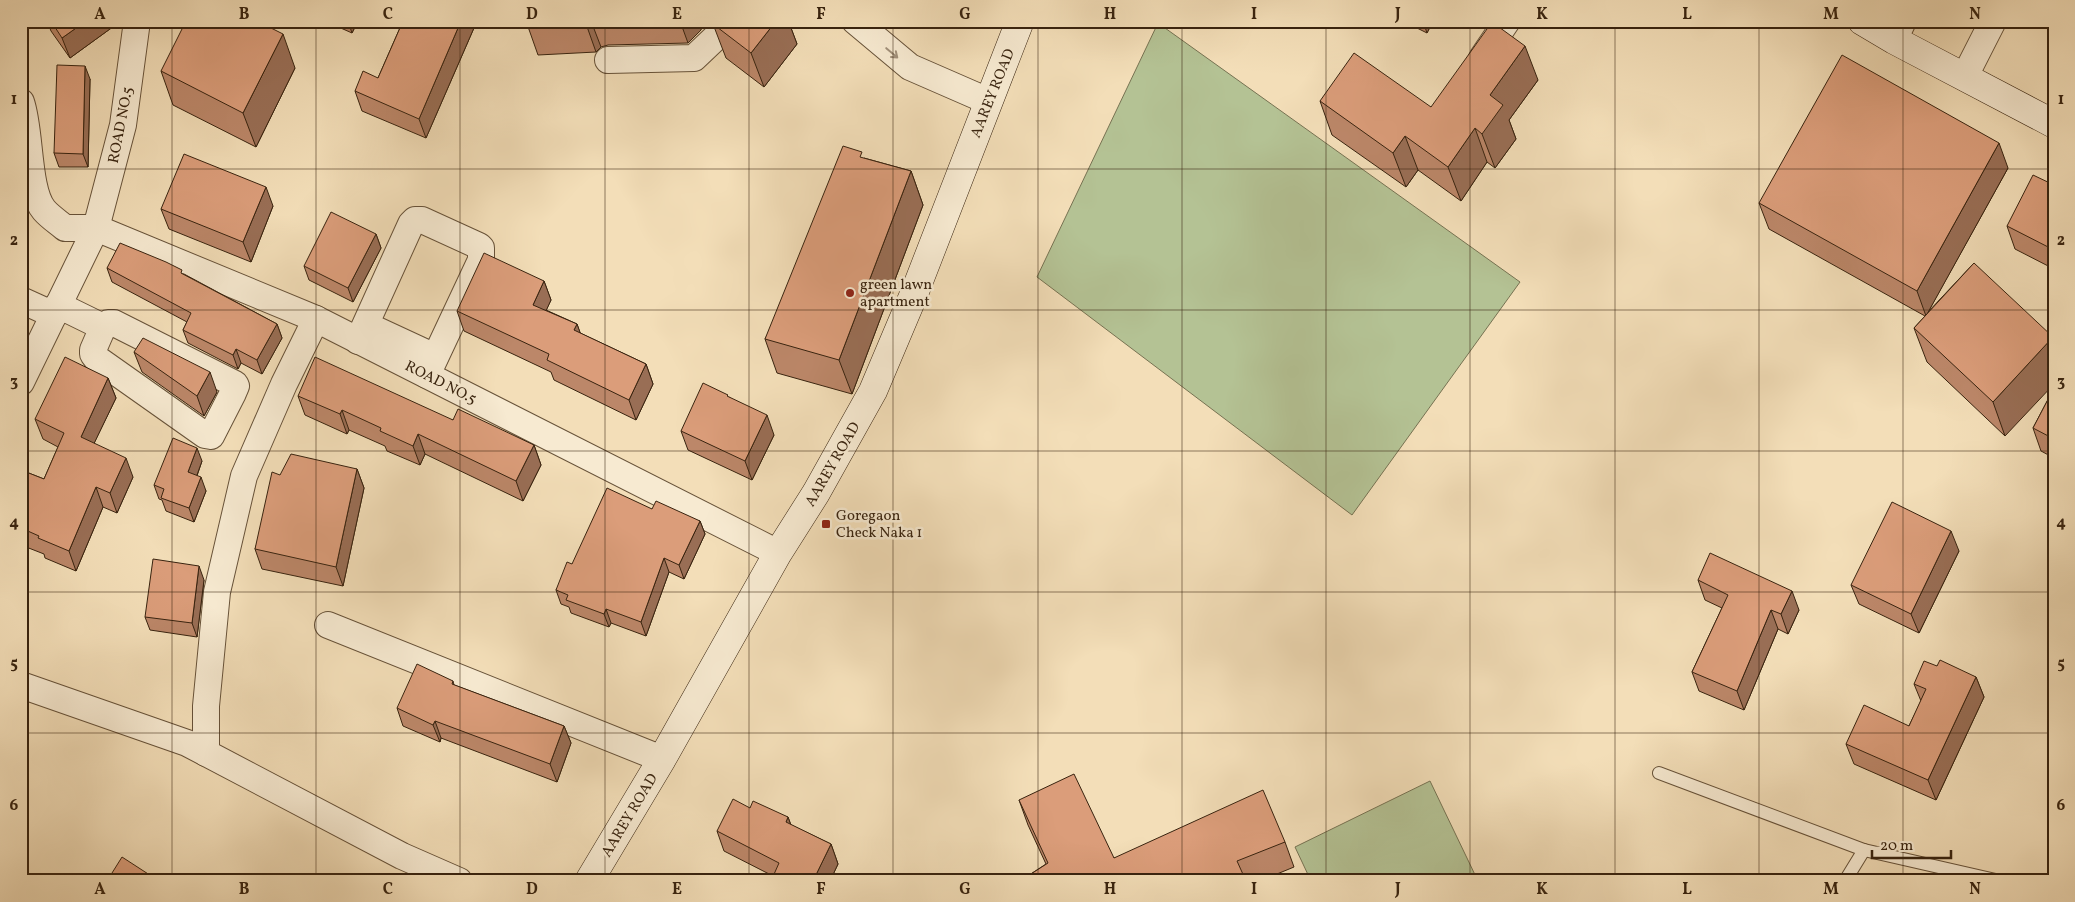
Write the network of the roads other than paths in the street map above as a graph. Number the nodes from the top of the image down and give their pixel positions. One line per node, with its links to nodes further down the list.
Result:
1 (137, 21): 15 (street, ROAD NO.5)
2 (733, 21): 9 (street)
3 (855, 21): 12 (street, one-way to 12)
4 (1020, 21): 12 (street, AAREY ROAD)
5 (1507, 21): 11 (street)
6 (1862, 21): 8 (street)
7 (1993, 21): 10 (street)
8 (1898, 31): 10 (street)
9 (608, 60)
10 (1965, 76): 14 (street)
11 (1467, 81)
12 (988, 101): 25 (street, AAREY ROAD)
13 (21, 102): 15 (street, ROAD NO.5)
14 (2054, 124)
15 (96, 228): 17 (street, ROAD NO.5); 18 (street, ROAD NO.5)
16 (21, 300): 17 (street)
17 (56, 310): 19 (street); 22 (street, ROAD NO.5)
18 (316, 319): 20 (street, ROAD NO.5); 24 (street)
19 (103, 327): 23 (street); 23 (street)
20 (362, 333): 21 (street, ROAD NO.5); 21 (street)
21 (431, 366): 25 (street, ROAD NO.5)
22 (21, 382)
23 (233, 393): 24 (street)
24 (271, 413): 28 (street)
25 (778, 553): 29 (street, AAREY ROAD)
26 (328, 625): 29 (street)
27 (21, 685): 28 (street)
28 (206, 753): 32 (street)
29 (662, 759): 33 (street, AAREY ROAD)
30 (1659, 773): 31 (lane)
31 (1864, 850): 34 (lane); 35 (lane)
32 (459, 881)
33 (589, 881)
34 (1845, 881)
35 (2000, 881)

